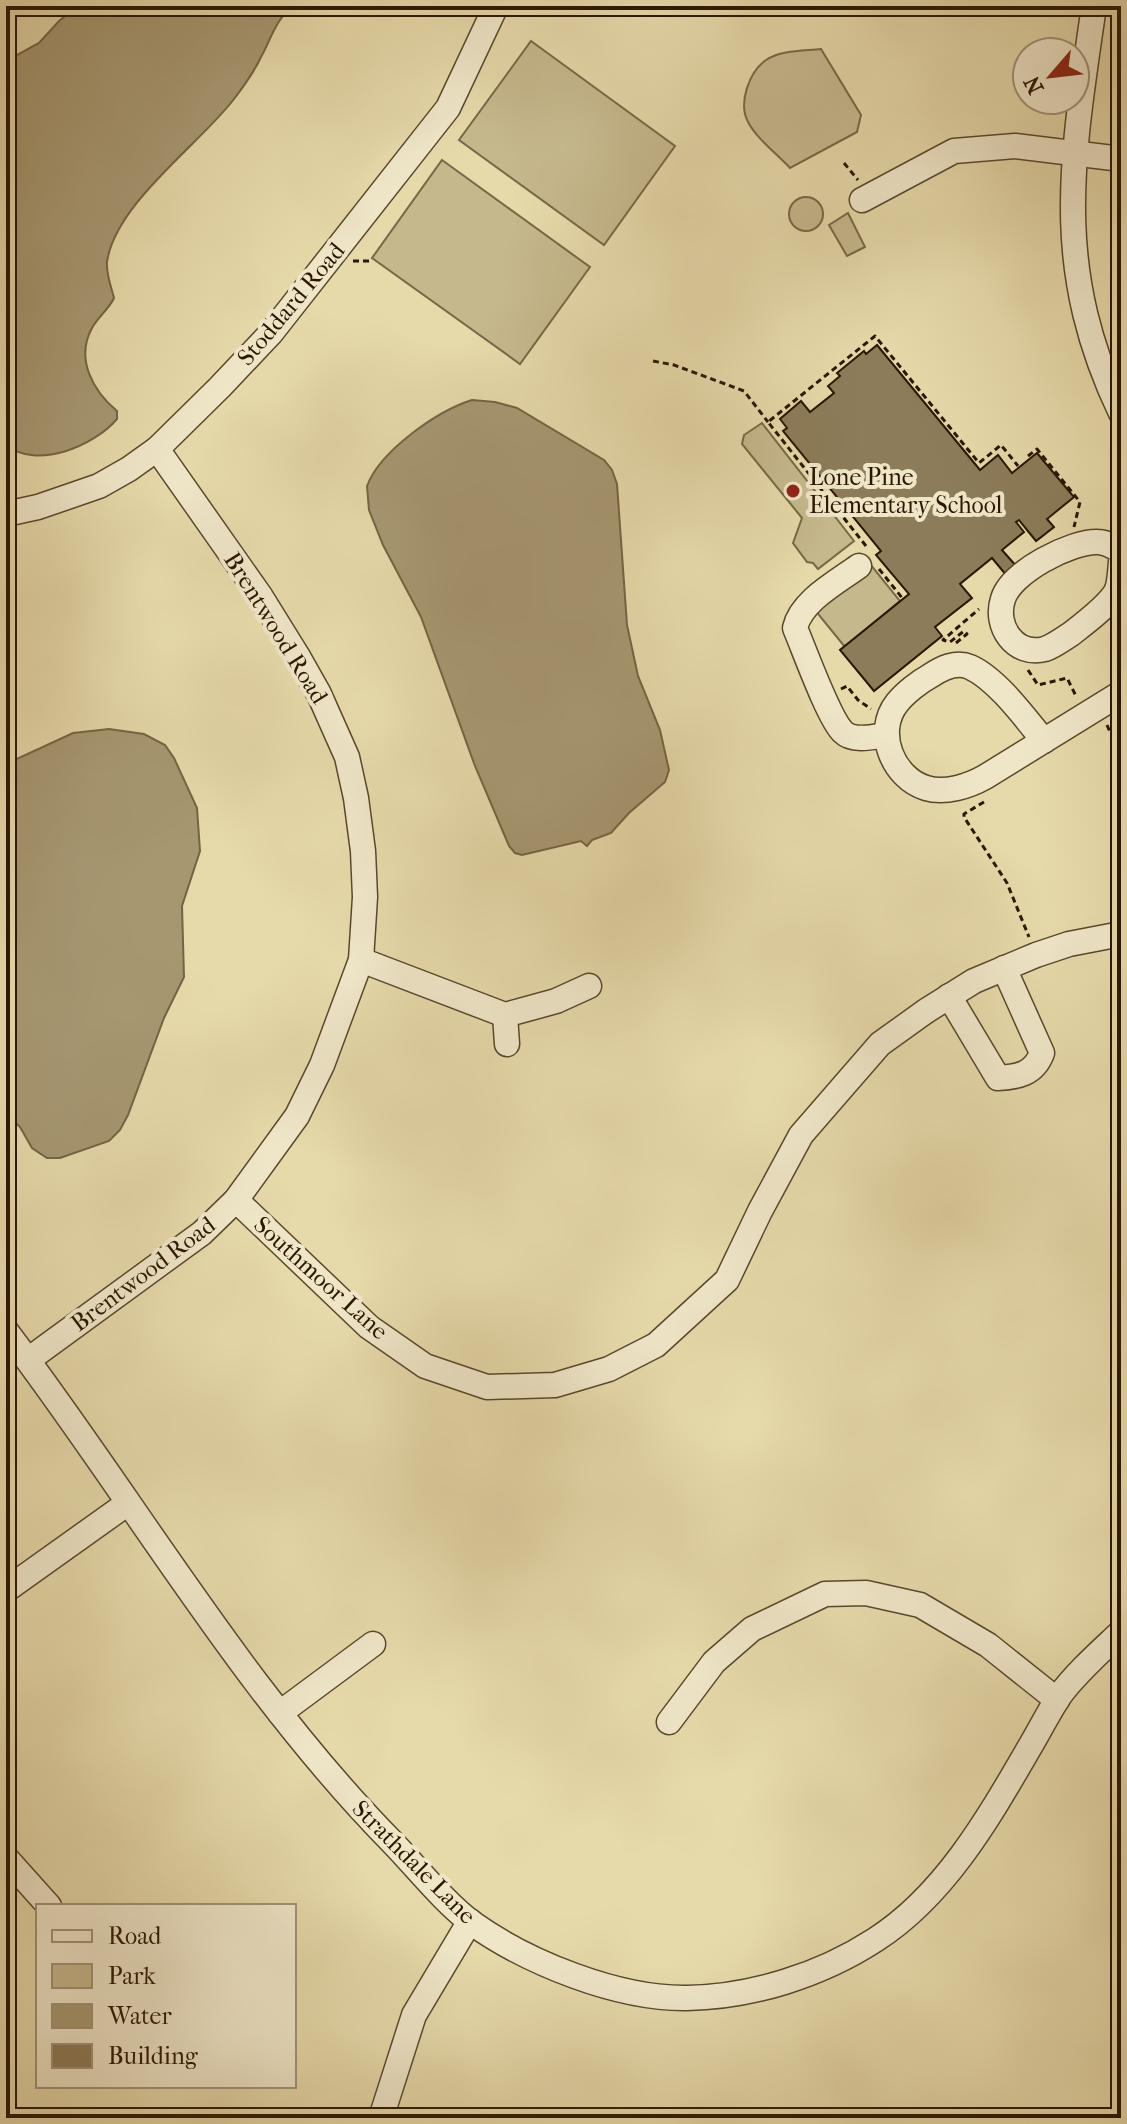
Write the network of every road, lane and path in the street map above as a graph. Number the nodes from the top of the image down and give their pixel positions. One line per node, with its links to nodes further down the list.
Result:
1 (496, 6): 9 (street, Stoddard Road)
2 (1094, 6): 3 (street)
3 (1074, 152): 4 (street); 5 (street); 7 (street)
4 (1121, 159)
5 (862, 200)
6 (653, 361): 8 (path)
7 (1121, 413)
8 (768, 422): 11 (path); 15 (path)
9 (157, 449): 12 (street, Stoddard Road); 25 (street, Brentwood Road)
10 (1028, 456): 13 (path)
11 (1018, 466)
12 (6, 514)
13 (1073, 530)
14 (1121, 551): 16 (street)
15 (864, 561): 17 (path); 21 (street)
16 (1121, 562)
17 (903, 599)
18 (985, 604): 19 (path)
19 (953, 645)
20 (1121, 693): 23 (street)
21 (824, 697): 22 (path); 22 (street)
22 (882, 724): 23 (street); 23 (street)
23 (1044, 741)
24 (1121, 934): 26 (street, Southmoor Lane)
25 (361, 960): 29 (street); 31 (street, Brentwood Road)
26 (1004, 968): 28 (street, Southmoor Lane); 28 (street)
27 (589, 986): 29 (street)
28 (949, 996): 31 (street, Southmoor Lane)
29 (505, 1015): 30 (street)
30 (507, 1044)
31 (236, 1200): 33 (street, Brentwood Road)
32 (6, 1331): 33 (street, Strathdale Lane)
33 (28, 1360): 34 (street, Strathdale Lane)
34 (128, 1503): 35 (street); 39 (street, Strathdale Lane)
35 (6, 1590)
36 (1121, 1632): 38 (street, Strathdale Lane)
37 (373, 1644): 39 (street)
38 (1057, 1700): 40 (street); 43 (street, Strathdale Lane)
39 (280, 1713): 43 (street, Strathdale Lane)
40 (669, 1722)
41 (6, 1858): 42 (street)
42 (47, 1904)
43 (470, 1921): 44 (street)
44 (381, 2118)

